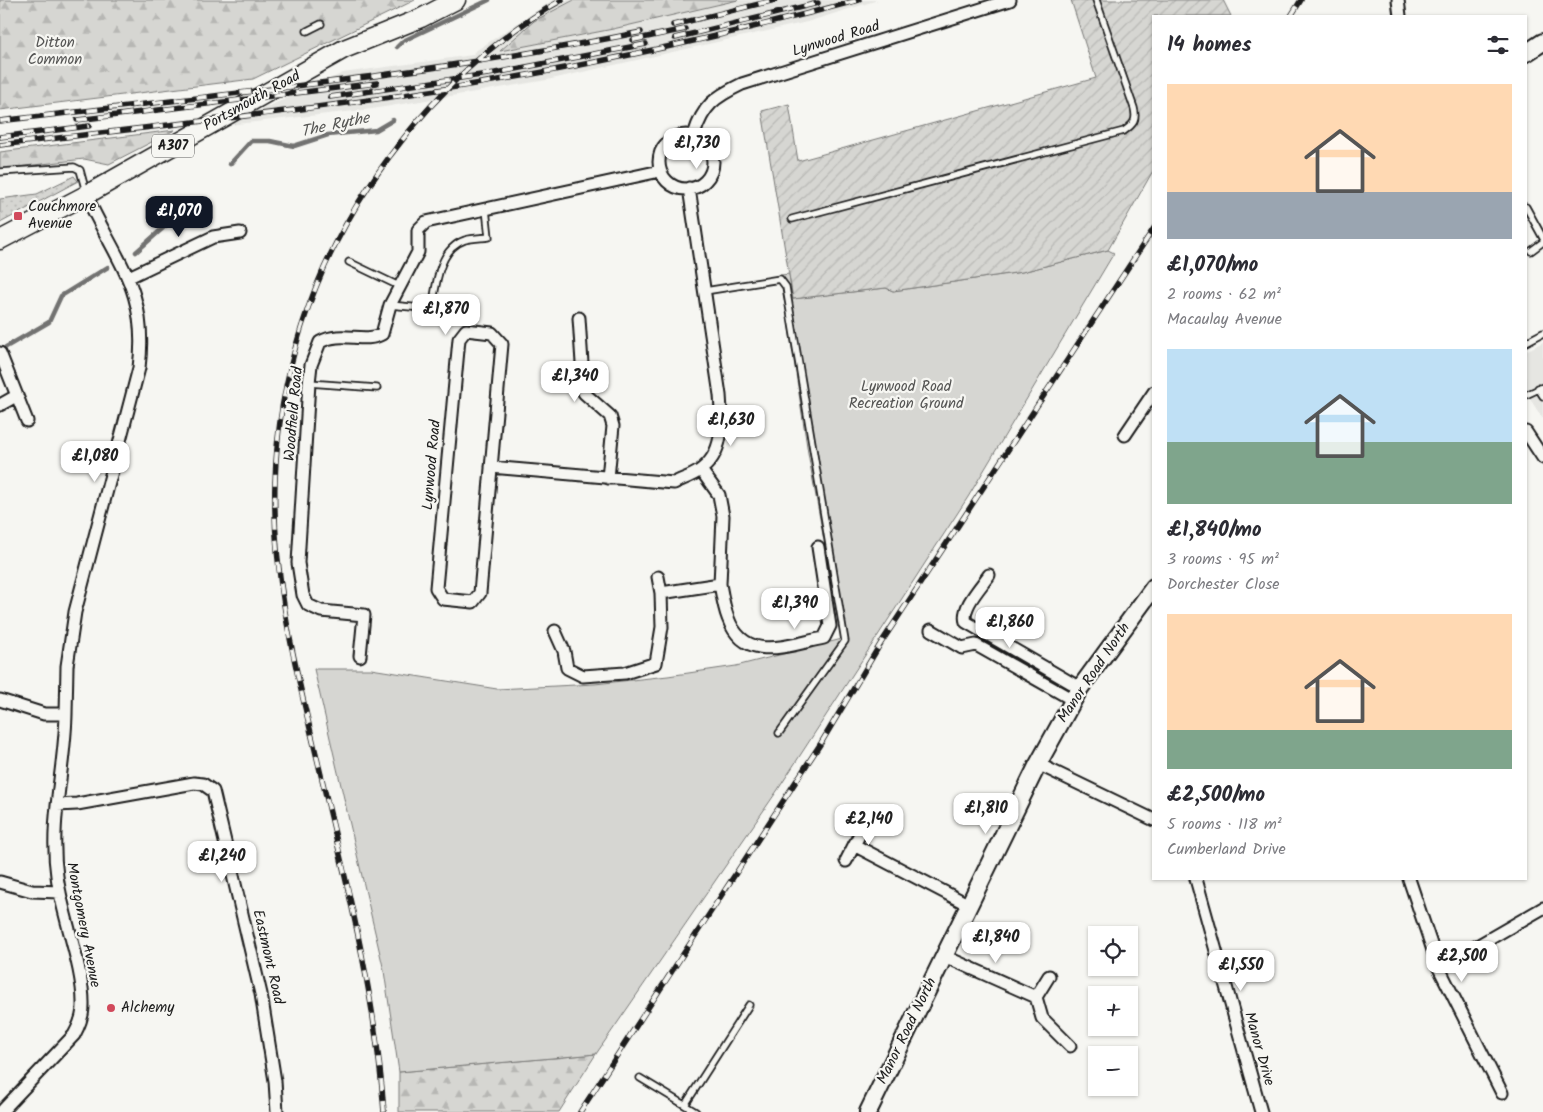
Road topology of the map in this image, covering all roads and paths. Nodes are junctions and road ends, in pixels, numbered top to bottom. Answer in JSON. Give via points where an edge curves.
{"nodes":[{"id":1,"x":456,"y":0,"type":"edge"},
{"id":2,"x":1010,"y":0,"type":"edge"},
{"id":3,"x":1096,"y":0,"type":"edge"},
{"id":4,"x":1398,"y":0,"type":"edge"},
{"id":5,"x":1400,"y":15,"type":"edge"},
{"id":6,"x":321,"y":24,"type":"dead end"},
{"id":7,"x":307,"y":31,"type":"dead end"},
{"id":8,"x":1542,"y":43,"type":"edge"},
{"id":9,"x":1527,"y":52,"type":"edge"},
{"id":10,"x":694,"y":135,"type":"junction"},
{"id":11,"x":660,"y":171,"type":"junction"},
{"id":12,"x":0,"y":172,"type":"edge"},
{"id":13,"x":689,"y":188,"type":"junction"},
{"id":14,"x":89,"y":200,"type":"junction"},
{"id":15,"x":486,"y":209,"type":"junction"},
{"id":16,"x":1527,"y":209,"type":"edge"},
{"id":17,"x":792,"y":219,"type":"dead end"},
{"id":18,"x":240,"y":232,"type":"dead end"},
{"id":19,"x":1543,"y":238,"type":"edge"},
{"id":20,"x":0,"y":240,"type":"edge"},
{"id":21,"x":1543,"y":242,"type":"edge"},
{"id":22,"x":1531,"y":251,"type":"dead end"},
{"id":23,"x":349,"y":262,"type":"dead end"},
{"id":24,"x":129,"y":277,"type":"junction"},
{"id":25,"x":400,"y":287,"type":"junction"},
{"id":26,"x":705,"y":291,"type":"junction"},
{"id":27,"x":390,"y":305,"type":"junction"},
{"id":28,"x":579,"y":318,"type":"dead end"},
{"id":29,"x":1543,"y":334,"type":"edge"},
{"id":30,"x":1527,"y":342,"type":"edge"},
{"id":31,"x":0,"y":353,"type":"edge"},
{"id":32,"x":309,"y":382,"type":"junction"},
{"id":33,"x":377,"y":388,"type":"dead end"},
{"id":34,"x":1541,"y":388,"type":"edge"},
{"id":35,"x":1152,"y":395,"type":"edge"},
{"id":36,"x":1527,"y":395,"type":"edge"},
{"id":37,"x":16,"y":396,"type":"junction"},
{"id":38,"x":1543,"y":396,"type":"edge"},
{"id":39,"x":0,"y":405,"type":"edge"},
{"id":40,"x":27,"y":421,"type":"dead end"},
{"id":41,"x":1527,"y":434,"type":"edge"},
{"id":42,"x":1125,"y":435,"type":"dead end"},
{"id":43,"x":1543,"y":458,"type":"edge"},
{"id":44,"x":491,"y":467,"type":"junction"},
{"id":45,"x":701,"y":470,"type":"junction"},
{"id":46,"x":608,"y":478,"type":"junction"},
{"id":47,"x":818,"y":547,"type":"dead end"},
{"id":48,"x":989,"y":575,"type":"dead end"},
{"id":49,"x":658,"y":577,"type":"dead end"},
{"id":50,"x":720,"y":584,"type":"junction"},
{"id":51,"x":1152,"y":590,"type":"edge"},
{"id":52,"x":661,"y":593,"type":"junction"},
{"id":53,"x":932,"y":630,"type":"dead end"},
{"id":54,"x":555,"y":631,"type":"dead end"},
{"id":55,"x":360,"y":656,"type":"dead end"},
{"id":56,"x":1077,"y":694,"type":"junction"},
{"id":57,"x":0,"y":700,"type":"edge"},
{"id":58,"x":66,"y":714,"type":"junction"},
{"id":59,"x":778,"y":733,"type":"dead end"},
{"id":60,"x":1038,"y":764,"type":"junction"},
{"id":61,"x":57,"y":805,"type":"junction"},
{"id":62,"x":868,"y":818,"type":"dead end"},
{"id":63,"x":1152,"y":819,"type":"edge"},
{"id":64,"x":854,"y":845,"type":"junction"},
{"id":65,"x":846,"y":861,"type":"dead end"},
{"id":66,"x":1196,"y":880,"type":"edge"},
{"id":67,"x":1409,"y":880,"type":"edge"},
{"id":68,"x":0,"y":882,"type":"edge"},
{"id":69,"x":60,"y":892,"type":"junction"},
{"id":70,"x":969,"y":905,"type":"junction"},
{"id":71,"x":1543,"y":908,"type":"edge"},
{"id":72,"x":944,"y":956,"type":"junction"},
{"id":73,"x":1439,"y":968,"type":"junction"},
{"id":74,"x":1049,"y":976,"type":"dead end"},
{"id":75,"x":1036,"y":997,"type":"junction"},
{"id":76,"x":749,"y":1005,"type":"dead end"},
{"id":77,"x":1070,"y":1046,"type":"dead end"},
{"id":78,"x":640,"y":1078,"type":"dead end"},
{"id":79,"x":1502,"y":1093,"type":"dead end"},
{"id":80,"x":685,"y":1105,"type":"junction"},
{"id":81,"x":1,"y":1112,"type":"edge"},
{"id":82,"x":277,"y":1112,"type":"edge"},
{"id":83,"x":696,"y":1112,"type":"edge"},
{"id":84,"x":868,"y":1112,"type":"edge"},
{"id":85,"x":1261,"y":1112,"type":"edge"}],
"edges":[{"from":1,"to":14,"type":"main road","name":"Portsmouth Road","number":"A307","via":[[344,49]]},
{"from":2,"to":10,"type":"street","name":"Lynwood Road","via":[[742,84],[711,102],[699,119]]},
{"from":3,"to":17,"type":"lane","via":[[1134,108],[1134,125],[1124,131]]},
{"from":4,"to":5,"type":"street"},
{"from":6,"to":7,"type":"lane"},
{"from":8,"to":9,"type":"street"},
{"from":10,"to":11,"type":"street","via":[[681,135],[666,145],[660,155]]},
{"from":10,"to":13,"type":"street","via":[[709,147],[713,163],[708,178]]},
{"from":11,"to":13,"type":"street","via":[[671,184]]},
{"from":11,"to":15,"type":"street","name":"Woodfield Road"},
{"from":12,"to":14,"type":"lane","via":[[74,168],[80,170]]},
{"from":13,"to":26,"type":"street"},
{"from":14,"to":20,"type":"main road","name":"Portsmouth Road","number":"A307"},
{"from":14,"to":24,"type":"street"},
{"from":15,"to":25,"type":"street","name":"Woodfield Road","via":[[426,222],[418,230],[418,252]]},
{"from":15,"to":27,"type":"lane","via":[[489,237],[464,241],[451,251],[437,278],[432,309]]},
{"from":16,"to":19,"type":"lane"},
{"from":18,"to":24,"type":"street","via":[[213,237]]},
{"from":21,"to":22,"type":"lane"},
{"from":23,"to":25,"type":"lane"},
{"from":24,"to":58,"type":"street","via":[[142,328],[139,368],[75,612],[67,666]]},
{"from":25,"to":27,"type":"street","name":"Woodfield Road"},
{"from":26,"to":45,"type":"street","via":[[723,427],[716,450]]},
{"from":26,"to":59,"type":"lane","via":[[780,279],[786,287],[845,641]]},
{"from":27,"to":32,"type":"street","name":"Woodfield Road","via":[[382,334],[375,338],[331,336],[320,342]]},
{"from":28,"to":46,"type":"street","via":[[584,394],[610,416],[613,426]]},
{"from":29,"to":30,"type":"lane"},
{"from":31,"to":37,"type":"street"},
{"from":32,"to":33,"type":"lane"},
{"from":32,"to":55,"type":"street","name":"Woodfield Road","via":[[298,563],[303,595],[308,605],[321,611],[364,615]]},
{"from":34,"to":36,"type":"lane"},
{"from":34,"to":38,"type":"lane"},
{"from":35,"to":42,"type":"street"},
{"from":37,"to":39,"type":"street"},
{"from":37,"to":40,"type":"street"},
{"from":41,"to":43,"type":"street"},
{"from":44,"to":44,"type":"street","name":"Lynwood Road","via":[[502,344],[492,333],[466,330],[459,339],[436,588],[443,599],[473,602],[480,593]]},
{"from":44,"to":46,"type":"street"},
{"from":45,"to":46,"type":"street","via":[[674,483]]},
{"from":45,"to":50,"type":"street","via":[[719,495],[723,516]]},
{"from":47,"to":50,"type":"street","via":[[830,626],[824,638],[761,649],[742,642],[728,619]]},
{"from":48,"to":56,"type":"street","via":[[968,607],[966,622]]},
{"from":49,"to":52,"type":"street"},
{"from":50,"to":52,"type":"street"},
{"from":51,"to":56,"type":"street","name":"Manor Road North"},
{"from":52,"to":54,"type":"street","via":[[662,627],[656,663],[625,673],[582,676],[567,668]]},
{"from":53,"to":56,"type":"street","via":[[962,648],[976,645]]},
{"from":56,"to":60,"type":"street","name":"Manor Road North"},
{"from":57,"to":58,"type":"street","via":[[44,714]]},
{"from":58,"to":61,"type":"street","name":"Montgomery Avenue"},
{"from":60,"to":63,"type":"street"},
{"from":60,"to":70,"type":"street","name":"Manor Road North"},
{"from":61,"to":69,"type":"street","name":"Montgomery Avenue","via":[[55,859]]},
{"from":61,"to":82,"type":"street","name":"Eastmont Road","via":[[194,783],[214,791],[261,994]]},
{"from":62,"to":64,"type":"street"},
{"from":64,"to":65,"type":"street"},
{"from":64,"to":70,"type":"street"},
{"from":66,"to":85,"type":"street","name":"Manor Drive"},
{"from":67,"to":73,"type":"street"},
{"from":68,"to":69,"type":"street","via":[[32,891]]},
{"from":69,"to":81,"type":"street","name":"Montgomery Avenue","via":[[82,990],[80,1024],[74,1035]]},
{"from":70,"to":72,"type":"street","name":"Manor Road North"},
{"from":71,"to":73,"type":"street"},
{"from":72,"to":75,"type":"street"},
{"from":72,"to":84,"type":"street","name":"Manor Road North"},
{"from":73,"to":79,"type":"street"},
{"from":74,"to":75,"type":"street"},
{"from":75,"to":77,"type":"street","via":[[1042,1018]]},
{"from":76,"to":80,"type":"lane"},
{"from":78,"to":80,"type":"lane"},
{"from":80,"to":83,"type":"lane"}]}
